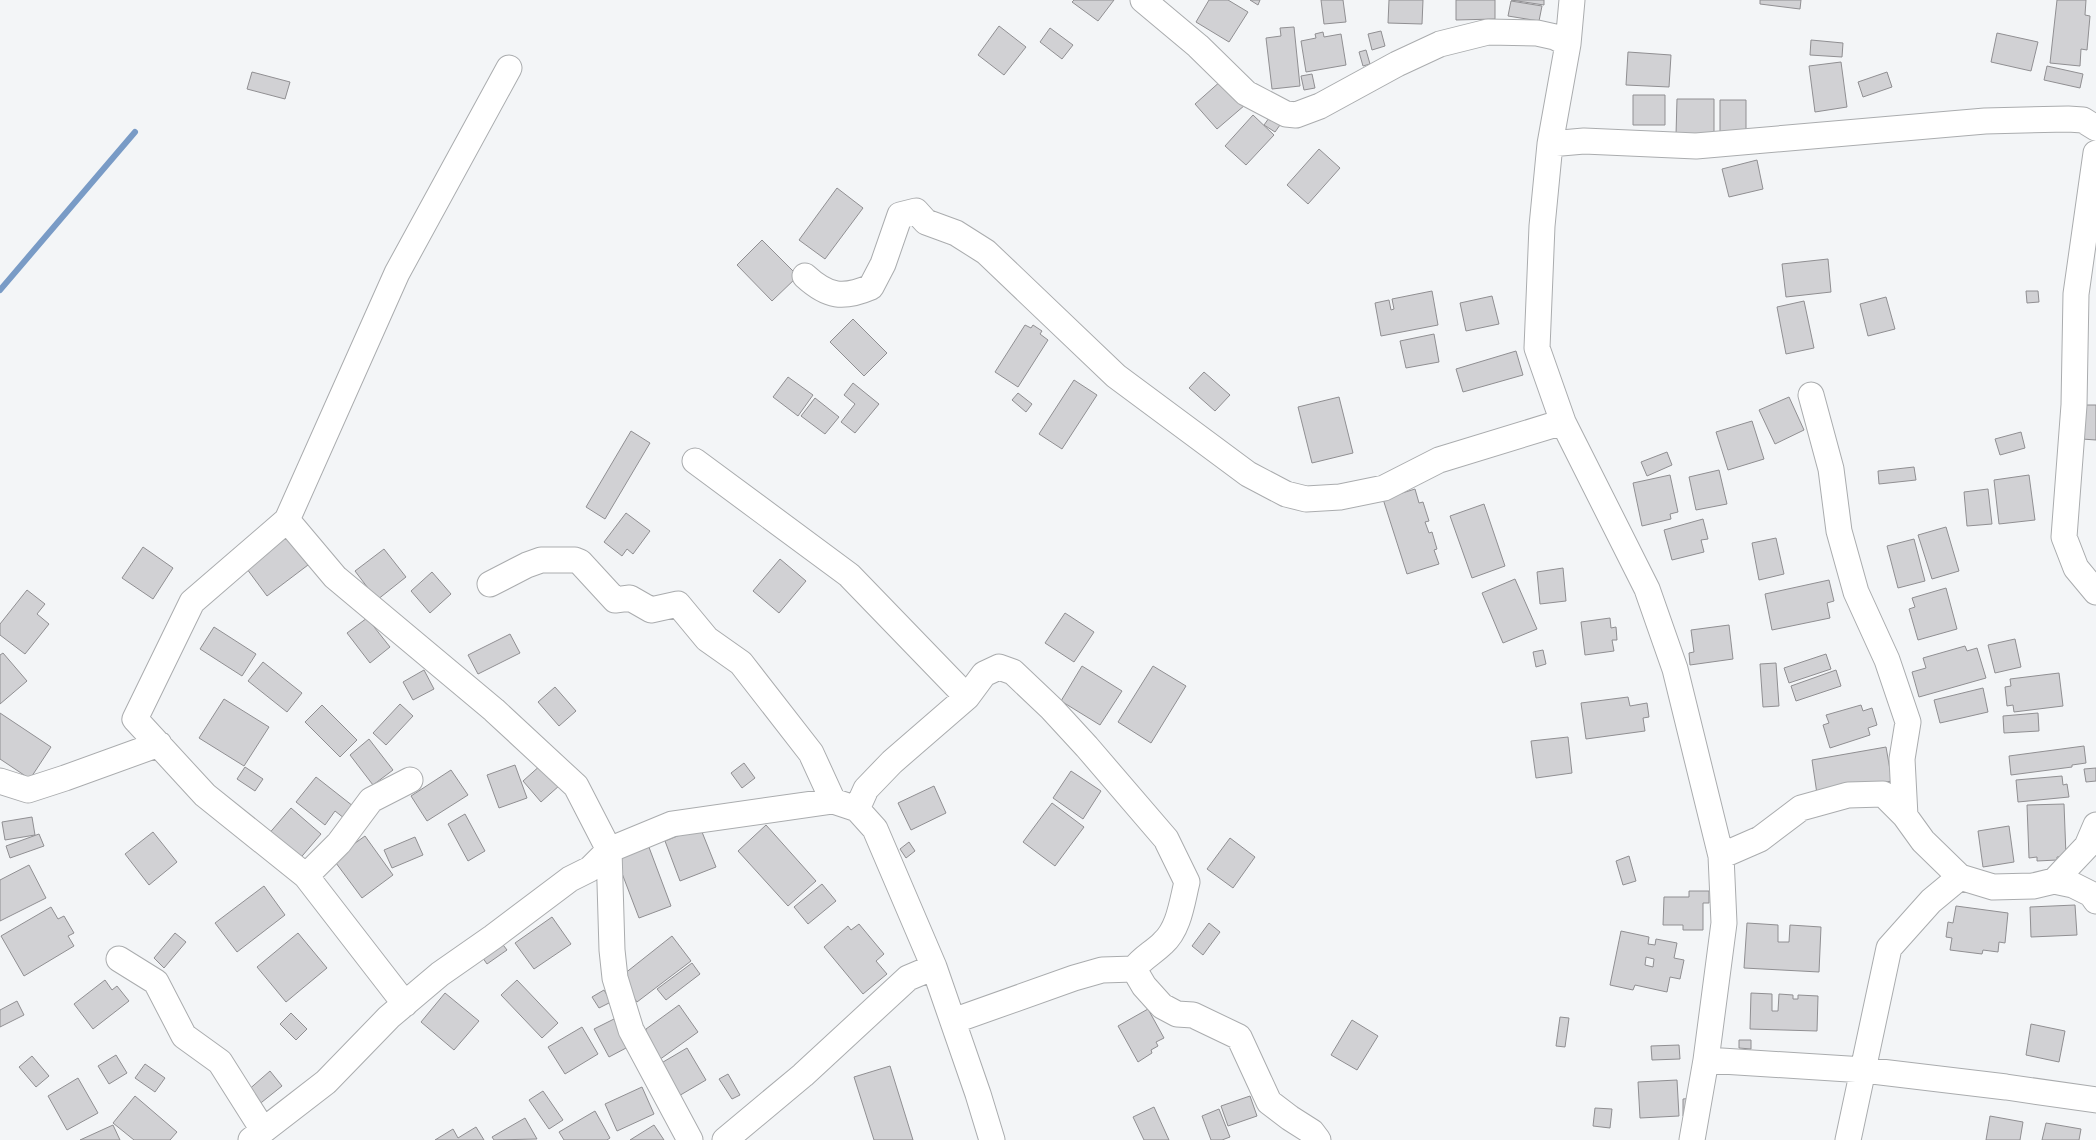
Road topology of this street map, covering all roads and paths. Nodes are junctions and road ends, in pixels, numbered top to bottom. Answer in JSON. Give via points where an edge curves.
{"nodes":[{"id":1,"x":1572,"y":0,"type":"edge"},
{"id":2,"x":1153,"y":3,"type":"edge"},
{"id":3,"x":1568,"y":44,"type":"junction"},
{"id":4,"x":509,"y":68,"type":"dead end"},
{"id":5,"x":2096,"y":128,"type":"edge"},
{"id":6,"x":1550,"y":144,"type":"junction"},
{"id":7,"x":2096,"y":153,"type":"edge"},
{"id":8,"x":805,"y":276,"type":"dead end"},
{"id":9,"x":1811,"y":395,"type":"dead end"},
{"id":10,"x":1563,"y":422,"type":"junction"},
{"id":11,"x":695,"y":461,"type":"dead end"},
{"id":12,"x":286,"y":520,"type":"junction"},
{"id":13,"x":490,"y":584,"type":"dead end"},
{"id":14,"x":2096,"y":592,"type":"edge"},
{"id":15,"x":967,"y":697,"type":"junction"},
{"id":16,"x":159,"y":744,"type":"junction"},
{"id":17,"x":410,"y":780,"type":"dead end"},
{"id":18,"x":0,"y":781,"type":"edge"},
{"id":19,"x":833,"y":801,"type":"junction"},
{"id":20,"x":857,"y":809,"type":"junction"},
{"id":21,"x":1905,"y":816,"type":"junction"},
{"id":22,"x":2091,"y":836,"type":"edge"},
{"id":23,"x":609,"y":850,"type":"junction"},
{"id":24,"x":1721,"y":856,"type":"junction"},
{"id":25,"x":306,"y":876,"type":"junction"},
{"id":26,"x":1960,"y":877,"type":"junction"},
{"id":27,"x":2054,"y":881,"type":"junction"},
{"id":28,"x":2093,"y":897,"type":"edge"},
{"id":29,"x":119,"y":959,"type":"dead end"},
{"id":30,"x":934,"y":967,"type":"junction"},
{"id":31,"x":1134,"y":969,"type":"junction"},
{"id":32,"x":405,"y":1004,"type":"junction"},
{"id":33,"x":953,"y":1021,"type":"junction"},
{"id":34,"x":1706,"y":1060,"type":"junction"},
{"id":35,"x":1864,"y":1070,"type":"junction"},
{"id":36,"x":2096,"y":1100,"type":"edge"},
{"id":37,"x":257,"y":1135,"type":"edge"},
{"id":38,"x":690,"y":1140,"type":"edge"},
{"id":39,"x":725,"y":1140,"type":"edge"},
{"id":40,"x":992,"y":1140,"type":"edge"},
{"id":41,"x":1318,"y":1140,"type":"edge"},
{"id":42,"x":1692,"y":1140,"type":"edge"},
{"id":43,"x":1848,"y":1140,"type":"edge"}],
"edges":[{"from":1,"to":3,"type":"street"},
{"from":2,"to":3,"type":"street","via":[[1246,93],[1296,116],[1440,44],[1488,32],[1537,33]]},
{"from":3,"to":6,"type":"street"},
{"from":4,"to":12,"type":"street","via":[[397,273]]},
{"from":5,"to":6,"type":"street","via":[[2083,120],[2068,119],[1985,121],[1696,146],[1584,141]]},
{"from":6,"to":10,"type":"street","via":[[1542,226],[1537,348]]},
{"from":7,"to":14,"type":"street","via":[[2076,294],[2074,405],[2064,537],[2076,568]]},
{"from":8,"to":10,"type":"street","via":[[817,286],[838,295],[853,295],[871,288],[900,215],[916,212],[926,222],[956,233],[986,252],[1116,376],[1178,424],[1248,474],[1286,494],[1306,499],[1340,497],[1384,488],[1439,460]]},
{"from":9,"to":21,"type":"street","via":[[1831,469],[1839,531],[1856,592],[1887,660],[1908,722],[1902,759]]},
{"from":10,"to":24,"type":"street","via":[[1647,589],[1675,669]]},
{"from":11,"to":15,"type":"street","via":[[849,575]]},
{"from":12,"to":16,"type":"street","via":[[192,602],[135,719]]},
{"from":12,"to":23,"type":"street","via":[[335,577],[494,710],[576,786]]},
{"from":13,"to":19,"type":"street","via":[[542,560],[575,560],[615,600],[630,598],[651,610],[678,604],[707,638],[741,663],[811,753]]},
{"from":15,"to":20,"type":"street","via":[[892,762],[866,789]]},
{"from":15,"to":31,"type":"street","via":[[984,674],[1000,667],[1013,672],[1052,709],[1166,838],[1187,882],[1177,921],[1165,942],[1140,960]]},
{"from":16,"to":18,"type":"street","via":[[28,790]]},
{"from":16,"to":25,"type":"street","via":[[205,795]]},
{"from":17,"to":25,"type":"street","via":[[371,800],[339,843]]},
{"from":19,"to":20,"type":"street"},
{"from":19,"to":23,"type":"street","via":[[672,824]]},
{"from":20,"to":30,"type":"street","via":[[874,829]]},
{"from":21,"to":24,"type":"street","via":[[1883,794],[1848,795],[1802,808],[1760,839]]},
{"from":21,"to":26,"type":"street","via":[[1923,841]]},
{"from":22,"to":27,"type":"street"},
{"from":22,"to":28,"type":"street"},
{"from":23,"to":32,"type":"street","via":[[590,869],[570,879],[440,974]]},
{"from":23,"to":38,"type":"street","via":[[615,978],[631,1030]]},
{"from":24,"to":34,"type":"street","via":[[1724,923]]},
{"from":25,"to":32,"type":"street"},
{"from":26,"to":27,"type":"street","via":[[1993,887],[2033,886]]},
{"from":26,"to":35,"type":"street","via":[[1931,901],[1889,948]]},
{"from":27,"to":28,"type":"street","via":[[2073,885]]},
{"from":29,"to":37,"type":"street","via":[[156,982],[184,1036],[220,1062]]},
{"from":30,"to":33,"type":"street"},
{"from":30,"to":39,"type":"street","via":[[908,978],[803,1075]]},
{"from":31,"to":33,"type":"street","via":[[1102,970],[1083,975]]},
{"from":31,"to":41,"type":"street","via":[[1162,1006],[1177,1014],[1193,1015],[1239,1037],[1269,1102],[1312,1132]]},
{"from":32,"to":37,"type":"street","via":[[326,1082]]},
{"from":33,"to":40,"type":"street"},
{"from":34,"to":35,"type":"street"},
{"from":34,"to":42,"type":"street"},
{"from":35,"to":36,"type":"street"},
{"from":35,"to":43,"type":"street"}]}
